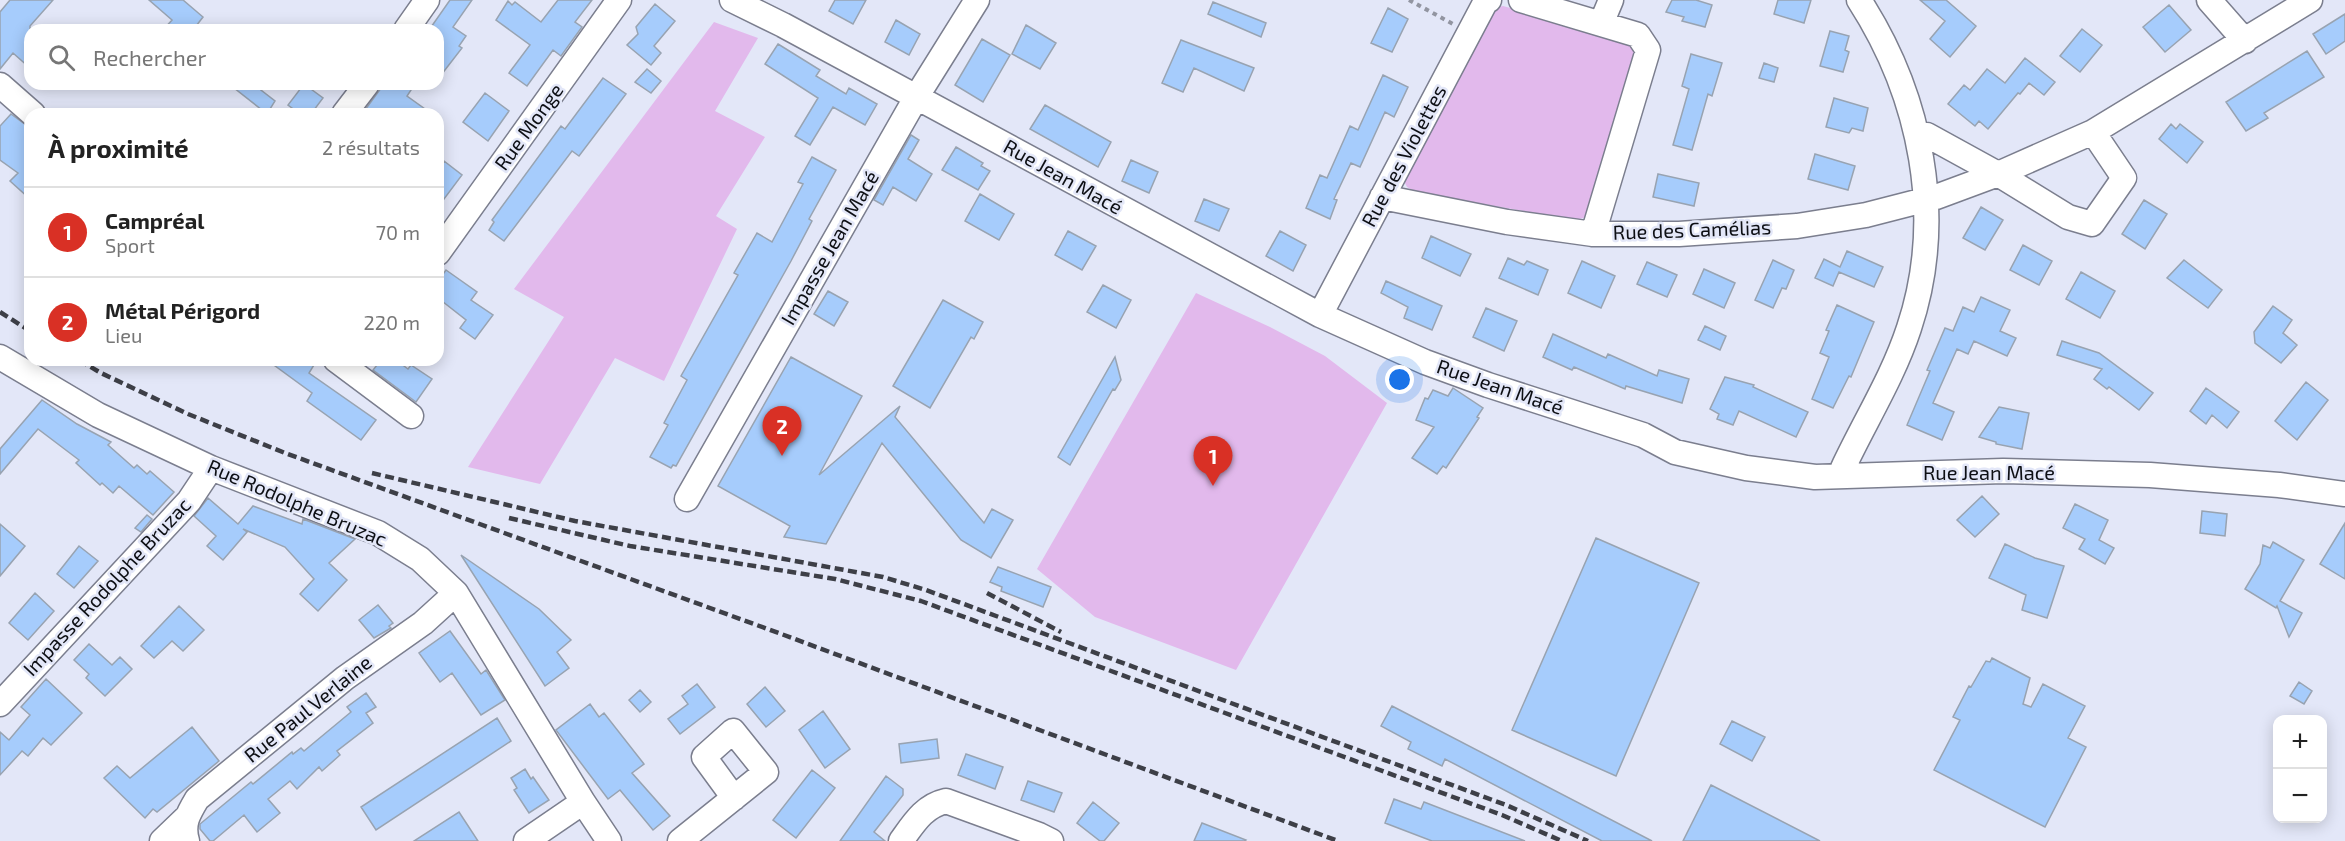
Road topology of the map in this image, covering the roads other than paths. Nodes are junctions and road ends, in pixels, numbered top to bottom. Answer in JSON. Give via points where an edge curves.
{"nodes":[{"id":1,"x":427,"y":0,"type":"edge"},
{"id":2,"x":620,"y":0,"type":"edge"},
{"id":3,"x":732,"y":0,"type":"edge"},
{"id":4,"x":977,"y":0,"type":"edge"},
{"id":5,"x":1489,"y":0,"type":"edge"},
{"id":6,"x":1521,"y":0,"type":"edge"},
{"id":7,"x":1611,"y":0,"type":"edge"},
{"id":8,"x":1859,"y":0,"type":"edge"},
{"id":9,"x":2209,"y":0,"type":"edge"},
{"id":10,"x":2310,"y":0,"type":"edge"},
{"id":11,"x":410,"y":24,"type":"edge"},
{"id":12,"x":1601,"y":24,"type":"junction"},
{"id":13,"x":2245,"y":41,"type":"junction"},
{"id":14,"x":0,"y":85,"type":"edge"},
{"id":15,"x":362,"y":90,"type":"edge"},
{"id":16,"x":917,"y":96,"type":"junction"},
{"id":17,"x":26,"y":108,"type":"edge"},
{"id":18,"x":349,"y":108,"type":"edge"},
{"id":19,"x":2093,"y":132,"type":"junction"},
{"id":20,"x":1917,"y":135,"type":"junction"},
{"id":21,"x":1998,"y":174,"type":"junction"},
{"id":22,"x":1382,"y":197,"type":"junction"},
{"id":23,"x":1927,"y":198,"type":"junction"},
{"id":24,"x":1593,"y":234,"type":"junction"},
{"id":25,"x":444,"y":245,"type":"edge"},
{"id":26,"x":1320,"y":315,"type":"junction"},
{"id":27,"x":0,"y":357,"type":"edge"},
{"id":28,"x":352,"y":366,"type":"edge"},
{"id":29,"x":411,"y":416,"type":"dead end"},
{"id":30,"x":211,"y":468,"type":"junction"},
{"id":31,"x":1842,"y":476,"type":"junction"},
{"id":32,"x":2345,"y":494,"type":"edge"},
{"id":33,"x":687,"y":499,"type":"dead end"},
{"id":34,"x":456,"y":593,"type":"junction"},
{"id":35,"x":0,"y":704,"type":"edge"},
{"id":36,"x":734,"y":798,"type":"dead end"},
{"id":37,"x":583,"y":802,"type":"junction"},
{"id":38,"x":187,"y":817,"type":"junction"},
{"id":39,"x":162,"y":841,"type":"edge"},
{"id":40,"x":187,"y":841,"type":"edge"},
{"id":41,"x":526,"y":841,"type":"edge"},
{"id":42,"x":609,"y":841,"type":"edge"},
{"id":43,"x":680,"y":841,"type":"edge"},
{"id":44,"x":901,"y":841,"type":"edge"},
{"id":45,"x":1051,"y":841,"type":"edge"}],
"edges":[{"from":1,"to":11,"type":"street"},
{"from":2,"to":25,"type":"street","name":"Rue Monge"},
{"from":3,"to":16,"type":"street","name":"Rue Jean Macé"},
{"from":4,"to":16,"type":"street","name":"Impasse Jean Macé"},
{"from":5,"to":22,"type":"street","name":"Rue des Violettes"},
{"from":6,"to":12,"type":"street"},
{"from":7,"to":12,"type":"street"},
{"from":8,"to":20,"type":"street","via":[[1878,29],[1900,77]]},
{"from":9,"to":13,"type":"street"},
{"from":10,"to":13,"type":"street","name":"Rue des Camélias"},
{"from":12,"to":24,"type":"street","via":[[1638,35],[1648,50]]},
{"from":13,"to":19,"type":"street","name":"Rue des Camélias"},
{"from":14,"to":17,"type":"street"},
{"from":15,"to":18,"type":"street"},
{"from":16,"to":26,"type":"street","name":"Rue Jean Macé"},
{"from":16,"to":33,"type":"street","name":"Impasse Jean Macé"},
{"from":19,"to":21,"type":"street","name":"Rue des Camélias"},
{"from":19,"to":21,"type":"street","via":[[2124,178],[2092,224],[2068,217]]},
{"from":20,"to":21,"type":"street","via":[[1927,135]]},
{"from":20,"to":23,"type":"street"},
{"from":21,"to":23,"type":"street","name":"Rue des Camélias"},
{"from":22,"to":24,"type":"street","name":"Rue des Camélias","via":[[1507,222]]},
{"from":22,"to":26,"type":"street","name":"Rue des Violettes"},
{"from":23,"to":24,"type":"street","name":"Rue des Camélias","via":[[1866,215],[1797,226],[1679,234]]},
{"from":23,"to":31,"type":"street","via":[[1917,300],[1909,327],[1892,373],[1863,425]]},
{"from":26,"to":31,"type":"street","name":"Rue Jean Macé","via":[[1425,362],[1643,435],[1676,452],[1746,468],[1815,477]]},
{"from":27,"to":30,"type":"street","name":"Rue Rodolphe Bruzac","via":[[98,415]]},
{"from":28,"to":29,"type":"street"},
{"from":30,"to":34,"type":"street","name":"Rue Rodolphe Bruzac","via":[[378,533],[420,559]]},
{"from":30,"to":35,"type":"street","name":"Impasse Rodolphe Bruzac","via":[[189,501]]},
{"from":31,"to":32,"type":"street","name":"Rue Jean Macé","via":[[2003,471],[2150,475]]},
{"from":34,"to":37,"type":"street","name":"Rue Rodolphe Bruzac"},
{"from":34,"to":38,"type":"street","name":"Rue Paul Verlaine","via":[[423,623],[345,678],[245,759],[197,799]]},
{"from":36,"to":43,"type":"street"},
{"from":37,"to":41,"type":"street"},
{"from":37,"to":42,"type":"street","name":"Rue Rodolphe Bruzac"},
{"from":38,"to":39,"type":"street","name":"Rue Paul Verlaine"},
{"from":38,"to":40,"type":"street"},
{"from":44,"to":45,"type":"street","via":[[923,811],[946,801]]}]}
